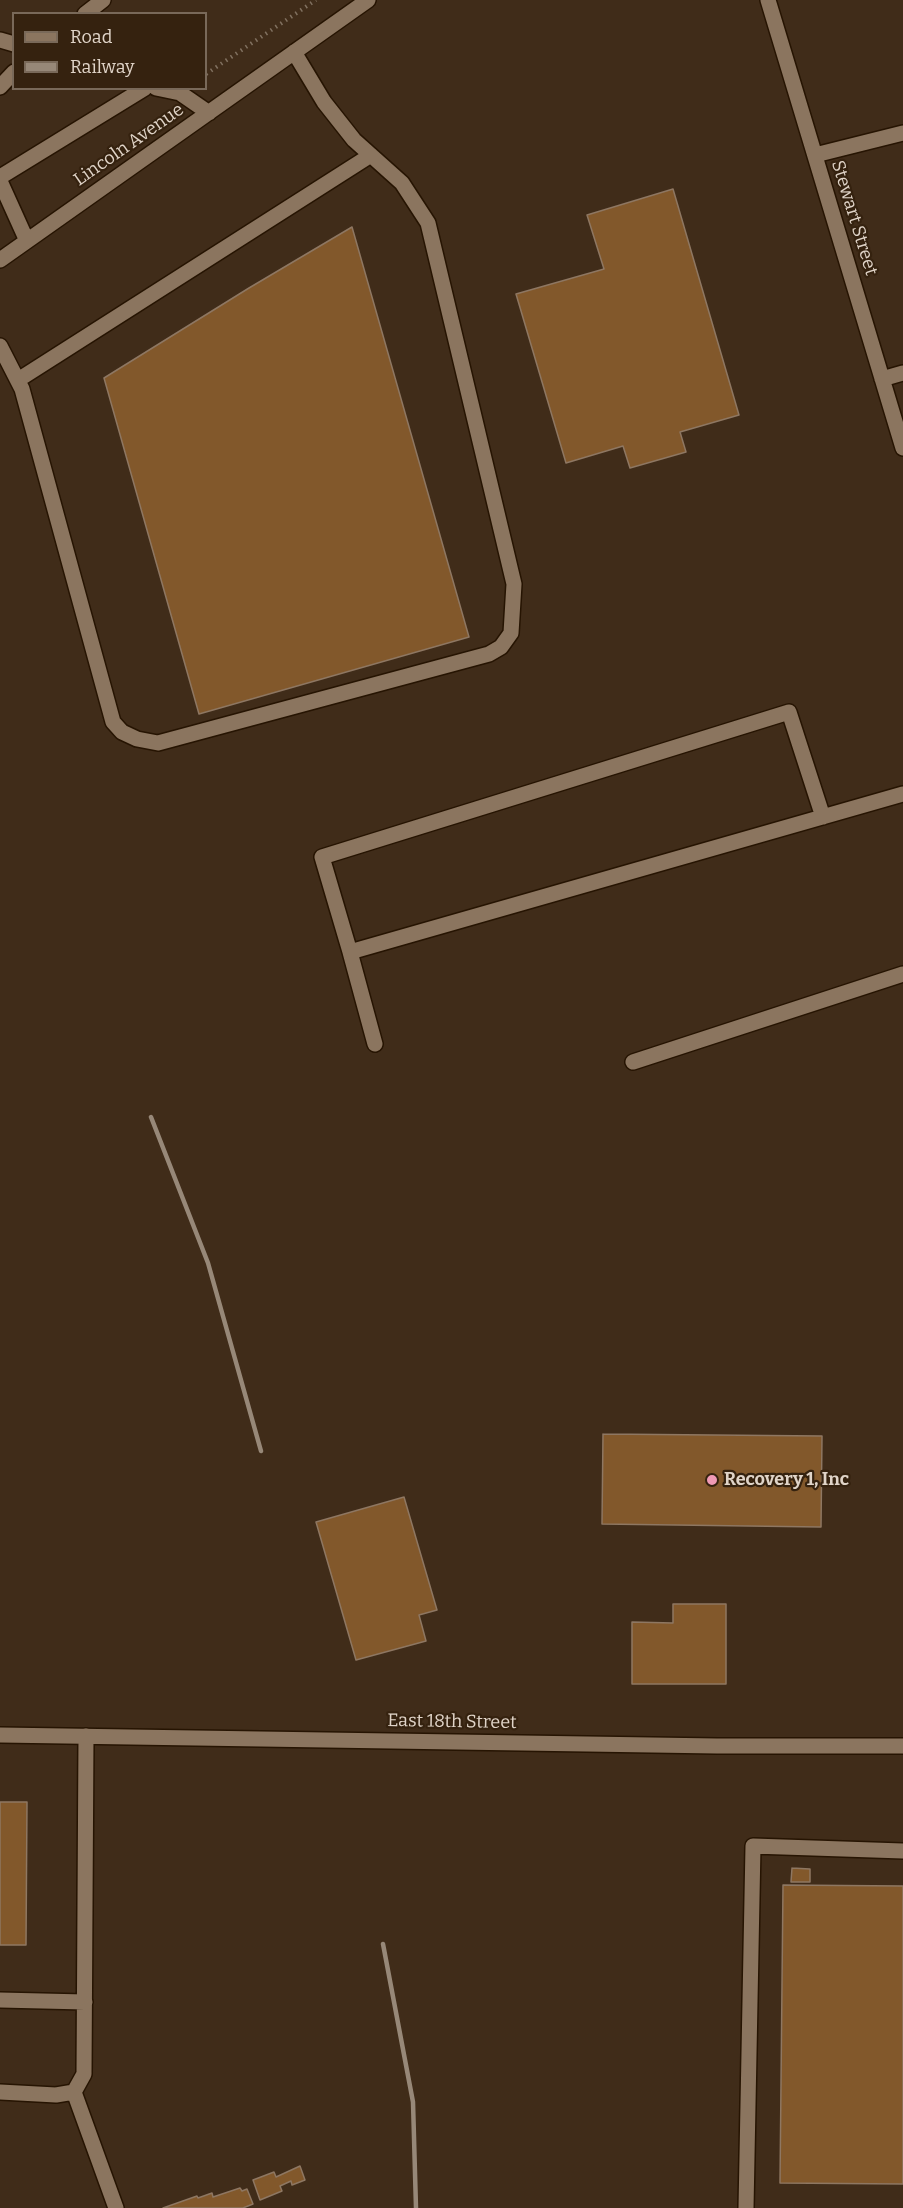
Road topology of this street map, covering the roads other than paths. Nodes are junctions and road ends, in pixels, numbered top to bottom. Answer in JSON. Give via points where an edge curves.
{"nodes":[{"id":1,"x":103,"y":0,"type":"edge"},
{"id":2,"x":368,"y":0,"type":"edge"},
{"id":3,"x":768,"y":0,"type":"edge"},
{"id":4,"x":88,"y":12,"type":"edge"},
{"id":5,"x":294,"y":52,"type":"junction"},
{"id":6,"x":12,"y":74,"type":"edge"},
{"id":7,"x":0,"y":87,"type":"edge"},
{"id":8,"x":142,"y":90,"type":"edge"},
{"id":9,"x":166,"y":90,"type":"edge"},
{"id":10,"x":209,"y":113,"type":"junction"},
{"id":11,"x":903,"y":132,"type":"edge"},
{"id":12,"x":371,"y":155,"type":"junction"},
{"id":13,"x":815,"y":155,"type":"junction"},
{"id":14,"x":0,"y":179,"type":"edge"},
{"id":15,"x":27,"y":241,"type":"junction"},
{"id":16,"x":0,"y":260,"type":"edge"},
{"id":17,"x":0,"y":346,"type":"edge"},
{"id":18,"x":903,"y":373,"type":"edge"},
{"id":19,"x":882,"y":379,"type":"junction"},
{"id":20,"x":18,"y":380,"type":"junction"},
{"id":21,"x":903,"y":448,"type":"edge"},
{"id":22,"x":903,"y":794,"type":"edge"},
{"id":23,"x":823,"y":817,"type":"junction"},
{"id":24,"x":350,"y":952,"type":"junction"},
{"id":25,"x":903,"y":974,"type":"edge"},
{"id":26,"x":375,"y":1044,"type":"dead end"},
{"id":27,"x":633,"y":1062,"type":"dead end"},
{"id":28,"x":0,"y":1736,"type":"edge"},
{"id":29,"x":86,"y":1737,"type":"junction"},
{"id":30,"x":903,"y":1746,"type":"edge"},
{"id":31,"x":903,"y":1851,"type":"edge"},
{"id":32,"x":0,"y":2000,"type":"edge"},
{"id":33,"x":85,"y":2002,"type":"junction"},
{"id":34,"x":0,"y":2092,"type":"edge"},
{"id":35,"x":74,"y":2092,"type":"junction"},
{"id":36,"x":116,"y":2208,"type":"edge"},
{"id":37,"x":746,"y":2208,"type":"edge"}],
"edges":[{"from":1,"to":4,"type":"street"},
{"from":2,"to":5,"type":"street","name":"Lincoln Avenue"},
{"from":3,"to":13,"type":"street","name":"Stewart Street"},
{"from":5,"to":10,"type":"street","name":"Lincoln Avenue"},
{"from":5,"to":12,"type":"street","via":[[324,102]]},
{"from":6,"to":7,"type":"street"},
{"from":8,"to":14,"type":"street"},
{"from":9,"to":10,"type":"street","via":[[180,93]]},
{"from":10,"to":15,"type":"street","name":"Lincoln Avenue"},
{"from":11,"to":13,"type":"street"},
{"from":12,"to":20,"type":"street"},
{"from":12,"to":20,"type":"street","via":[[402,183],[428,223],[514,584],[511,633],[501,647],[489,654],[158,743],[122,732],[113,722]]},
{"from":13,"to":19,"type":"street","name":"Stewart Street"},
{"from":14,"to":15,"type":"street"},
{"from":15,"to":16,"type":"street","name":"Lincoln Avenue"},
{"from":17,"to":20,"type":"street"},
{"from":18,"to":19,"type":"street"},
{"from":19,"to":21,"type":"street","name":"Stewart Street"},
{"from":22,"to":23,"type":"street"},
{"from":23,"to":24,"type":"street"},
{"from":23,"to":24,"type":"street","via":[[789,712],[322,857]]},
{"from":24,"to":26,"type":"street"},
{"from":25,"to":27,"type":"street"},
{"from":28,"to":29,"type":"street","name":"East 18th Street"},
{"from":29,"to":30,"type":"street","name":"East 18th Street"},
{"from":29,"to":33,"type":"street"},
{"from":31,"to":37,"type":"street","via":[[753,1846]]},
{"from":32,"to":33,"type":"street"},
{"from":33,"to":35,"type":"street","via":[[84,2074]]},
{"from":34,"to":35,"type":"street"},
{"from":35,"to":36,"type":"street"}]}
